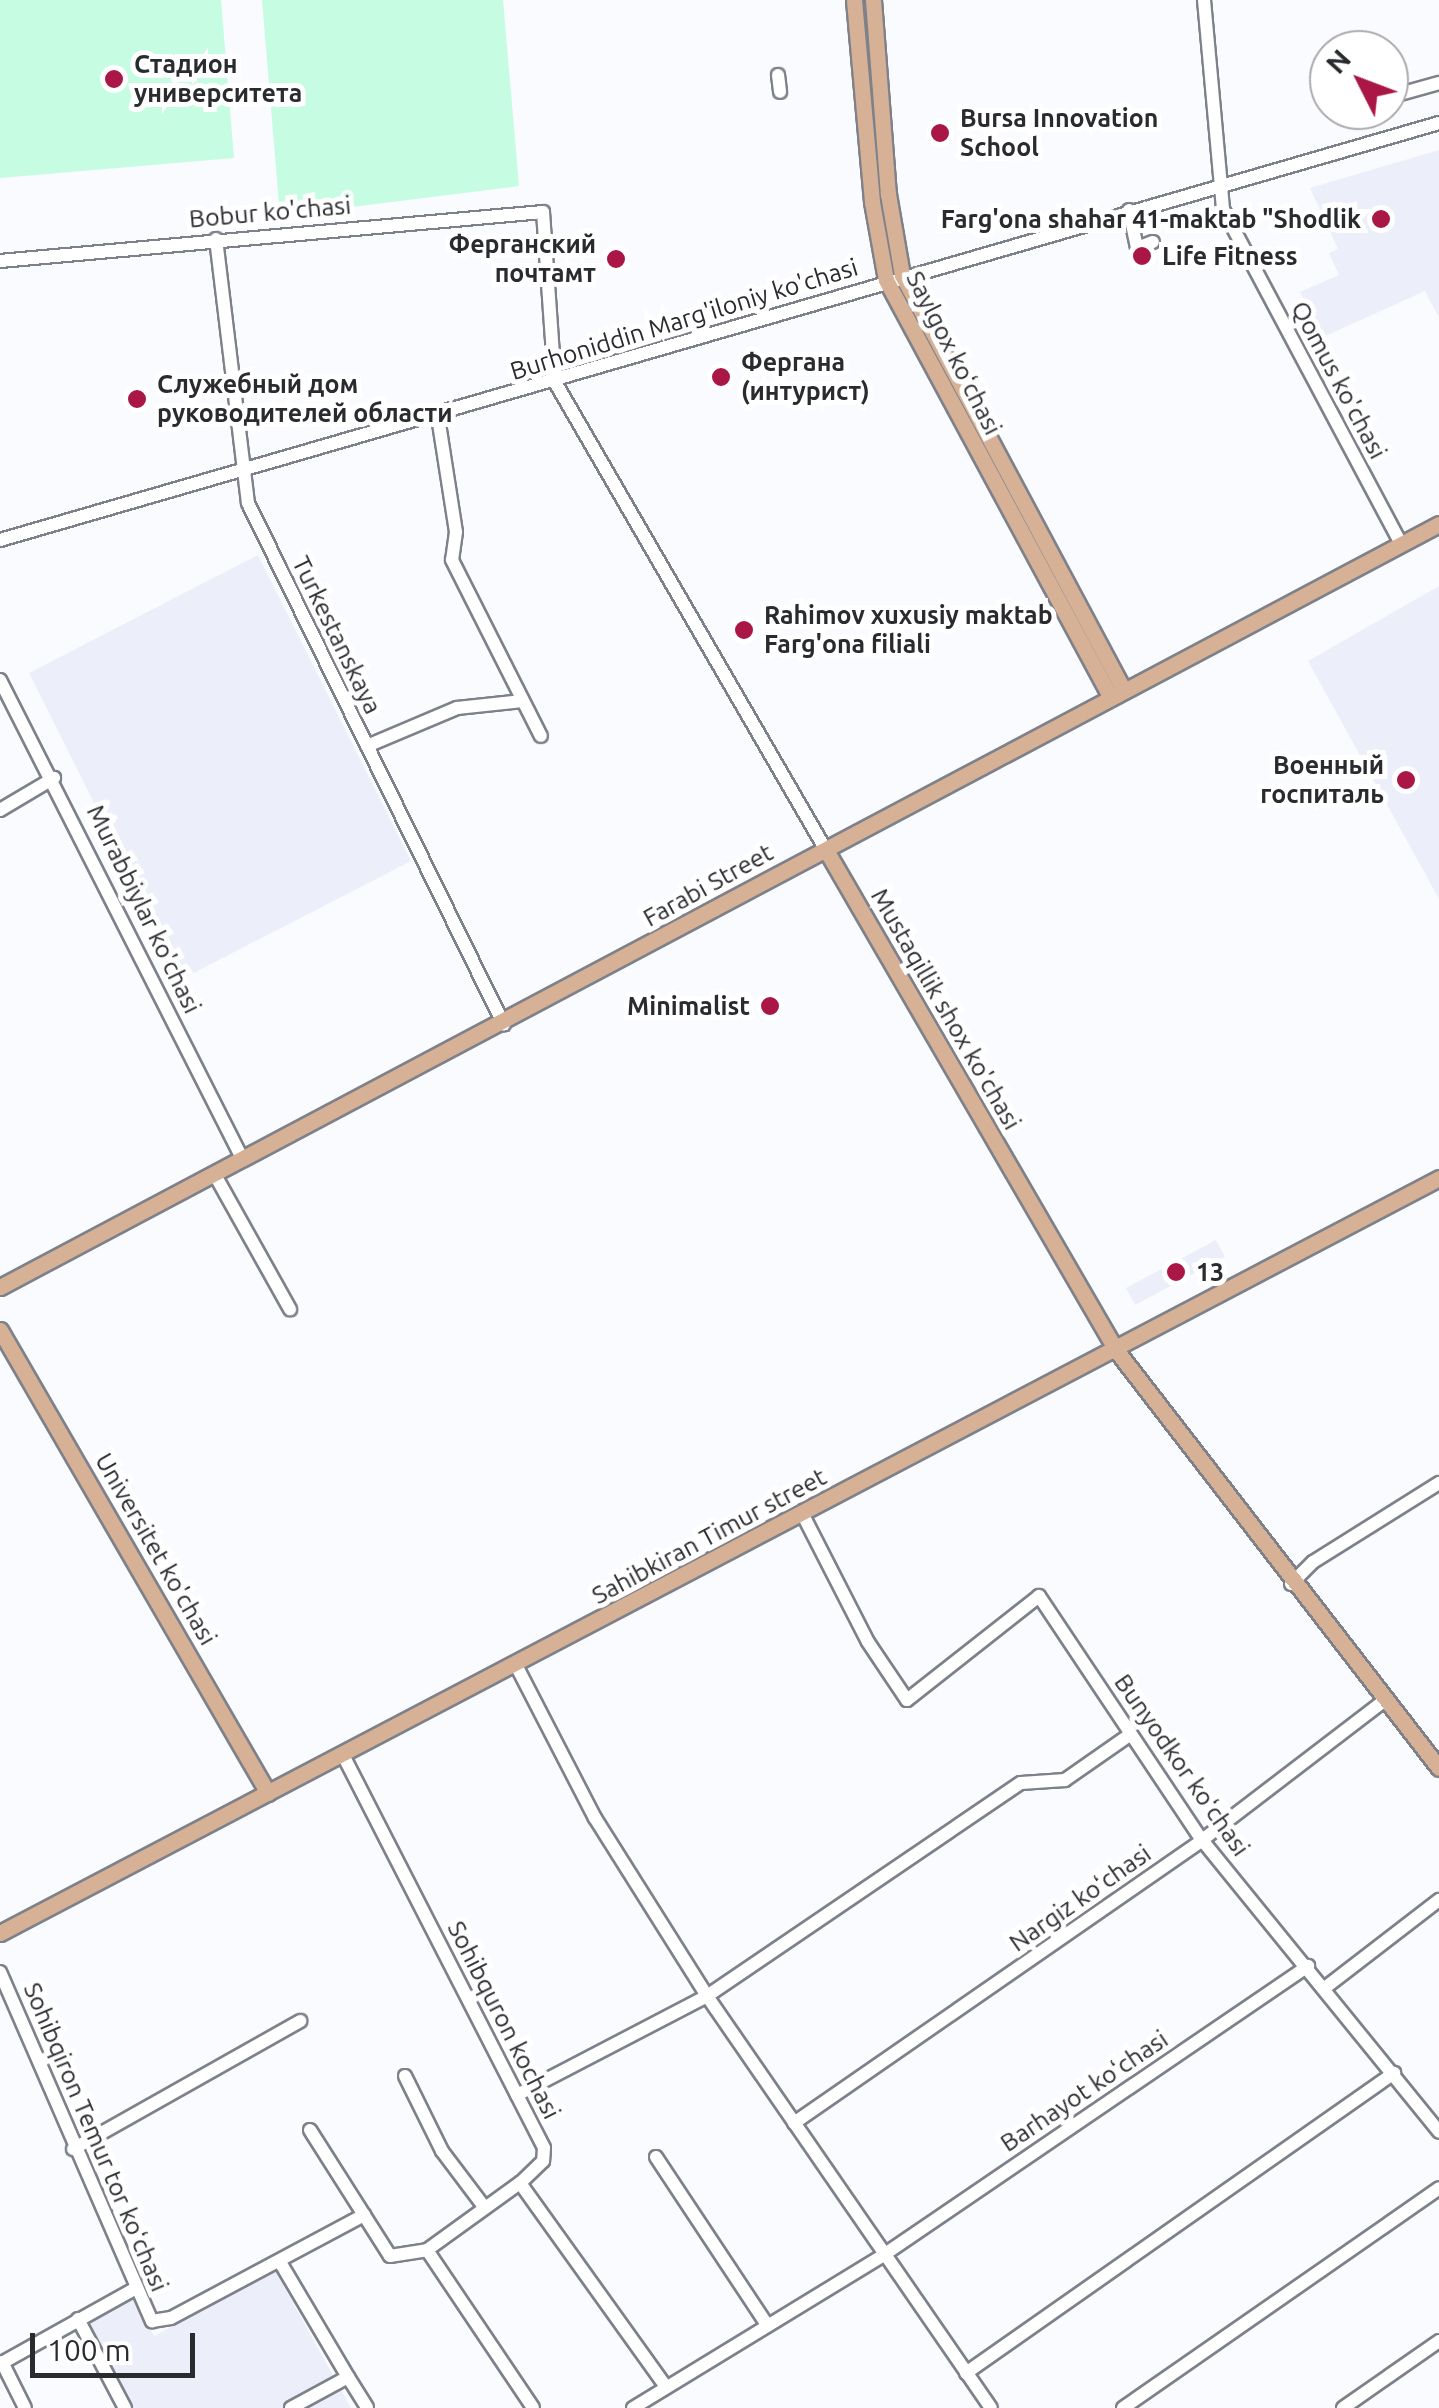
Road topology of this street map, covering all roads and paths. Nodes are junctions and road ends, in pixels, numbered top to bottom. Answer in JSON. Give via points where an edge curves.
{"nodes":[{"id":1,"x":854,"y":0,"type":"edge"},
{"id":2,"x":872,"y":0,"type":"edge"},
{"id":3,"x":1204,"y":0,"type":"edge"},
{"id":4,"x":778,"y":75,"type":"dead end"},
{"id":5,"x":1439,"y":83,"type":"edge"},
{"id":6,"x":1409,"y":91,"type":"edge"},
{"id":7,"x":780,"y":92,"type":"dead end"},
{"id":8,"x":1439,"y":123,"type":"edge"},
{"id":9,"x":1221,"y":186,"type":"junction"},
{"id":10,"x":1129,"y":210,"type":"junction"},
{"id":11,"x":543,"y":212,"type":"joint"},
{"id":12,"x":216,"y":238,"type":"junction"},
{"id":13,"x":1154,"y":242,"type":"dead end"},
{"id":14,"x":0,"y":261,"type":"edge"},
{"id":15,"x":894,"y":278,"type":"junction"},
{"id":16,"x":555,"y":382,"type":"junction"},
{"id":17,"x":438,"y":417,"type":"junction"},
{"id":18,"x":242,"y":474,"type":"junction"},
{"id":19,"x":1439,"y":524,"type":"edge"},
{"id":20,"x":0,"y":540,"type":"edge"},
{"id":21,"x":1401,"y":544,"type":"junction"},
{"id":22,"x":0,"y":680,"type":"edge"},
{"id":23,"x":1116,"y":693,"type":"junction"},
{"id":24,"x":523,"y":701,"type":"junction"},
{"id":25,"x":541,"y":736,"type":"dead end"},
{"id":26,"x":367,"y":746,"type":"junction"},
{"id":27,"x":54,"y":778,"type":"junction"},
{"id":28,"x":0,"y":810,"type":"edge"},
{"id":29,"x":826,"y":850,"type":"junction"},
{"id":30,"x":504,"y":1025,"type":"junction"},
{"id":31,"x":243,"y":1160,"type":"junction"},
{"id":32,"x":215,"y":1175,"type":"junction"},
{"id":33,"x":1439,"y":1178,"type":"edge"},
{"id":34,"x":0,"y":1287,"type":"edge"},
{"id":35,"x":290,"y":1309,"type":"dead end"},
{"id":36,"x":0,"y":1330,"type":"edge"},
{"id":37,"x":1116,"y":1350,"type":"junction"},
{"id":38,"x":1439,"y":1483,"type":"edge"},
{"id":39,"x":804,"y":1516,"type":"junction"},
{"id":40,"x":1291,"y":1584,"type":"junction"},
{"id":41,"x":516,"y":1665,"type":"junction"},
{"id":42,"x":1384,"y":1701,"type":"junction"},
{"id":43,"x":1131,"y":1734,"type":"junction"},
{"id":44,"x":343,"y":1755,"type":"junction"},
{"id":45,"x":1436,"y":1757,"type":"edge"},
{"id":46,"x":268,"y":1793,"type":"junction"},
{"id":47,"x":1202,"y":1840,"type":"junction"},
{"id":48,"x":1439,"y":1900,"type":"edge"},
{"id":49,"x":0,"y":1933,"type":"edge"},
{"id":50,"x":1308,"y":1966,"type":"junction"},
{"id":51,"x":0,"y":1972,"type":"edge"},
{"id":52,"x":1326,"y":1988,"type":"junction"},
{"id":53,"x":706,"y":1996,"type":"junction"},
{"id":54,"x":300,"y":2021,"type":"dead end"},
{"id":55,"x":1394,"y":2074,"type":"junction"},
{"id":56,"x":404,"y":2076,"type":"dead end"},
{"id":57,"x":518,"y":2095,"type":"junction"},
{"id":58,"x":794,"y":2123,"type":"junction"},
{"id":59,"x":310,"y":2130,"type":"dead end"},
{"id":60,"x":1439,"y":2132,"type":"edge"},
{"id":61,"x":73,"y":2149,"type":"junction"},
{"id":62,"x":656,"y":2157,"type":"dead end"},
{"id":63,"x":520,"y":2183,"type":"junction"},
{"id":64,"x":1439,"y":2188,"type":"edge"},
{"id":65,"x":485,"y":2208,"type":"junction"},
{"id":66,"x":364,"y":2215,"type":"junction"},
{"id":67,"x":428,"y":2250,"type":"junction"},
{"id":68,"x":886,"y":2254,"type":"junction"},
{"id":69,"x":280,"y":2262,"type":"junction"},
{"id":70,"x":136,"y":2288,"type":"junction"},
{"id":71,"x":78,"y":2319,"type":"junction"},
{"id":72,"x":767,"y":2325,"type":"junction"},
{"id":73,"x":1439,"y":2342,"type":"edge"},
{"id":74,"x":1,"y":2363,"type":"edge"},
{"id":75,"x":966,"y":2373,"type":"junction"},
{"id":76,"x":348,"y":2377,"type":"junction"},
{"id":77,"x":666,"y":2387,"type":"junction"},
{"id":78,"x":637,"y":2407,"type":"edge"},
{"id":79,"x":25,"y":2408,"type":"edge"},
{"id":80,"x":125,"y":2408,"type":"edge"},
{"id":81,"x":291,"y":2408,"type":"edge"},
{"id":82,"x":367,"y":2408,"type":"edge"},
{"id":83,"x":533,"y":2408,"type":"edge"},
{"id":84,"x":990,"y":2408,"type":"edge"},
{"id":85,"x":1123,"y":2408,"type":"edge"},
{"id":86,"x":1342,"y":2408,"type":"edge"}],
"edges":[{"from":1,"to":15,"type":"main road","name":"Saylgox koʻchasi","via":[[872,202]]},
{"from":2,"to":15,"type":"main road","name":"Saylgox koʻchasi"},
{"from":3,"to":9,"type":"street","name":"Qomus ko'chasi"},
{"from":4,"to":7,"type":"street"},
{"from":5,"to":6,"type":"street"},
{"from":8,"to":9,"type":"street","name":"Burhoniddin Marg'iloniy ko'chasi"},
{"from":9,"to":10,"type":"street","name":"Burhoniddin Marg'iloniy ko'chasi"},
{"from":9,"to":21,"type":"street","name":"Qomus ko'chasi","via":[[1223,209]]},
{"from":10,"to":13,"type":"street","via":[[1132,249]]},
{"from":10,"to":15,"type":"street","name":"Burhoniddin Marg'iloniy ko'chasi"},
{"from":11,"to":12,"type":"street","name":"Bobur ko'chasi"},
{"from":11,"to":16,"type":"street","name":"Mustaqillik shox ko'chasi"},
{"from":12,"to":14,"type":"street","name":"Bobur ko'chasi"},
{"from":12,"to":18,"type":"street","name":"Turkestanskaya"},
{"from":15,"to":16,"type":"street","name":"Burhoniddin Marg'iloniy ko'chasi"},
{"from":15,"to":23,"type":"main road","name":"Saylgox koʻchasi"},
{"from":16,"to":17,"type":"street","name":"Burhoniddin Marg'iloniy ko'chasi"},
{"from":16,"to":29,"type":"street","name":"Mustaqillik shox ko'chasi"},
{"from":17,"to":18,"type":"street","name":"Burhoniddin Marg'iloniy ko'chasi"},
{"from":17,"to":24,"type":"street","via":[[456,532],[452,560]]},
{"from":18,"to":20,"type":"street","name":"Burhoniddin Marg'iloniy ko'chasi"},
{"from":18,"to":26,"type":"street","name":"Turkestanskaya","via":[[248,503]]},
{"from":19,"to":21,"type":"main road","name":"Farabi Street"},
{"from":21,"to":23,"type":"main road","name":"Farabi Street"},
{"from":22,"to":27,"type":"street","name":"Murabbiylar ko'chasi"},
{"from":23,"to":29,"type":"main road","name":"Farabi Street"},
{"from":24,"to":25,"type":"street"},
{"from":24,"to":26,"type":"street","via":[[457,708]]},
{"from":26,"to":30,"type":"street","name":"Turkestanskaya"},
{"from":27,"to":28,"type":"street"},
{"from":27,"to":31,"type":"street","name":"Murabbiylar ko'chasi"},
{"from":29,"to":30,"type":"main road","name":"Farabi Street"},
{"from":29,"to":37,"type":"main road","name":"Mustaqillik shox ko'chasi"},
{"from":30,"to":31,"type":"main road","name":"Farabi Street"},
{"from":31,"to":32,"type":"main road","name":"Farabi Street"},
{"from":32,"to":34,"type":"main road","name":"Farabi Street"},
{"from":32,"to":35,"type":"street"},
{"from":33,"to":37,"type":"main road","name":"Sahibkiran Timur street"},
{"from":36,"to":46,"type":"main road","name":"Universitet ko'chasi"},
{"from":37,"to":39,"type":"main road","name":"Sahibkiran Timur street"},
{"from":37,"to":40,"type":"main road","name":"Mustaqillik shox ko'chasi"},
{"from":38,"to":40,"type":"street","via":[[1313,1562]]},
{"from":39,"to":41,"type":"main road","name":"Sahibkiran Timur street"},
{"from":39,"to":43,"type":"street","name":"Bunyodkor koʻchasi","via":[[868,1642],[907,1700],[1039,1596]]},
{"from":40,"to":42,"type":"main road","name":"Mustaqillik shox ko'chasi"},
{"from":41,"to":44,"type":"main road","name":"Sahibkiran Timur street"},
{"from":41,"to":53,"type":"street","via":[[595,1818]]},
{"from":42,"to":45,"type":"main road","name":"Mustaqillik shox ko'chasi"},
{"from":42,"to":47,"type":"street","name":"Nargiz koʻchasi"},
{"from":43,"to":47,"type":"street","name":"Bunyodkor koʻchasi"},
{"from":43,"to":53,"type":"street","via":[[1065,1780],[1016,1786]]},
{"from":44,"to":46,"type":"main road","name":"Sahibkiran Timur street"},
{"from":44,"to":57,"type":"street","name":"Sohibquron kochasi"},
{"from":46,"to":49,"type":"main road","name":"Sahibkiran Timur street"},
{"from":47,"to":50,"type":"street","name":"Bunyodkor koʻchasi"},
{"from":47,"to":58,"type":"street","name":"Nargiz koʻchasi"},
{"from":48,"to":52,"type":"street"},
{"from":50,"to":52,"type":"street","name":"Bunyodkor koʻchasi"},
{"from":50,"to":68,"type":"street","name":"Barhayot koʻchasi"},
{"from":51,"to":61,"type":"street","name":"Sohibqiron Temur tor koʻchasi"},
{"from":52,"to":55,"type":"street","name":"Bunyodkor koʻchasi"},
{"from":53,"to":57,"type":"street"},
{"from":53,"to":58,"type":"street"},
{"from":54,"to":61,"type":"street"},
{"from":55,"to":60,"type":"street","name":"Bunyodkor koʻchasi"},
{"from":55,"to":75,"type":"street"},
{"from":56,"to":65,"type":"street","via":[[442,2151]]},
{"from":57,"to":63,"type":"street","name":"Sohibquron kochasi","via":[[546,2154]]},
{"from":58,"to":68,"type":"street"},
{"from":59,"to":66,"type":"street"},
{"from":61,"to":70,"type":"street","name":"Sohibqiron Temur tor koʻchasi"},
{"from":62,"to":72,"type":"street"},
{"from":63,"to":65,"type":"street"},
{"from":63,"to":77,"type":"street"},
{"from":64,"to":85,"type":"street"},
{"from":65,"to":67,"type":"street"},
{"from":66,"to":67,"type":"street","via":[[390,2256]]},
{"from":66,"to":69,"type":"street","name":"Sohibqiron Temur tor koʻchasi"},
{"from":67,"to":83,"type":"street"},
{"from":68,"to":72,"type":"street","name":"Barhayot koʻchasi"},
{"from":68,"to":75,"type":"street"},
{"from":69,"to":70,"type":"street","name":"Sohibqiron Temur tor koʻchasi","via":[[161,2323],[152,2320]]},
{"from":69,"to":76,"type":"street"},
{"from":70,"to":71,"type":"street"},
{"from":71,"to":74,"type":"street"},
{"from":71,"to":80,"type":"street"},
{"from":72,"to":77,"type":"street","name":"Barhayot koʻchasi"},
{"from":73,"to":86,"type":"street"},
{"from":74,"to":79,"type":"street"},
{"from":75,"to":84,"type":"street"},
{"from":76,"to":81,"type":"street"},
{"from":76,"to":82,"type":"street"},
{"from":77,"to":78,"type":"street","name":"Barhayot koʻchasi"}]}
